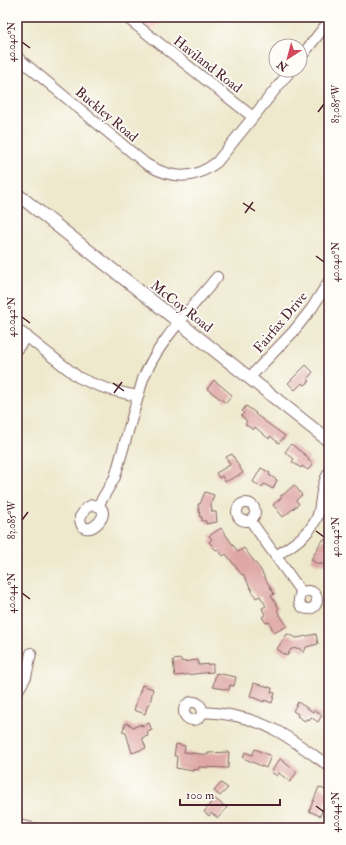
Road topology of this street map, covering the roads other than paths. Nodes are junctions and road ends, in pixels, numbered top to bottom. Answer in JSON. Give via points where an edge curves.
{"nodes":[{"id":1,"x":126,"y":17,"type":"edge"},
{"id":2,"x":137,"y":20,"type":"edge"},
{"id":3,"x":329,"y":22,"type":"edge"},
{"id":4,"x":308,"y":48,"type":"edge"},
{"id":5,"x":17,"y":57,"type":"edge"},
{"id":6,"x":285,"y":78,"type":"edge"},
{"id":7,"x":253,"y":117,"type":"junction"},
{"id":8,"x":17,"y":194,"type":"edge"},
{"id":9,"x":216,"y":277,"type":"dead end"},
{"id":10,"x":329,"y":281,"type":"edge"},
{"id":11,"x":179,"y":323,"type":"junction"},
{"id":12,"x":17,"y":329,"type":"edge"},
{"id":13,"x":27,"y":336,"type":"junction"},
{"id":14,"x":17,"y":349,"type":"edge"},
{"id":15,"x":249,"y":378,"type":"junction"},
{"id":16,"x":138,"y":396,"type":"junction"},
{"id":17,"x":329,"y":441,"type":"edge"},
{"id":18,"x":329,"y":472,"type":"edge"},
{"id":19,"x":98,"y":506,"type":"dead end"},
{"id":20,"x":250,"y":520,"type":"dead end"},
{"id":21,"x":276,"y":556,"type":"junction"},
{"id":22,"x":302,"y":592,"type":"dead end"},
{"id":23,"x":31,"y":653,"type":"dead end"},
{"id":24,"x":17,"y":692,"type":"edge"},
{"id":25,"x":202,"y":712,"type":"dead end"},
{"id":26,"x":329,"y":766,"type":"edge"},
{"id":27,"x":17,"y":825,"type":"edge"},
{"id":28,"x":32,"y":828,"type":"edge"}],
"edges":[{"from":1,"to":2,"type":"street","name":"Haviland Road"},
{"from":2,"to":7,"type":"street","name":"Haviland Road"},
{"from":3,"to":4,"type":"street"},
{"from":5,"to":7,"type":"street","name":"Buckley Road","via":[[146,164],[166,174],[187,176],[203,171],[217,162]]},
{"from":6,"to":7,"type":"street"},
{"from":8,"to":11,"type":"main road","name":"McCoy Road"},
{"from":9,"to":11,"type":"street"},
{"from":10,"to":15,"type":"street","name":"Fairfax Drive","via":[[293,332]]},
{"from":11,"to":15,"type":"main road","name":"McCoy Road"},
{"from":11,"to":16,"type":"street","via":[[152,359]]},
{"from":12,"to":13,"type":"street"},
{"from":13,"to":14,"type":"street"},
{"from":13,"to":16,"type":"street","via":[[78,377],[107,389]]},
{"from":15,"to":17,"type":"main road","name":"McCoy Road"},
{"from":16,"to":19,"type":"street","via":[[115,477]]},
{"from":18,"to":21,"type":"street","via":[[322,485],[314,523],[306,534]]},
{"from":20,"to":21,"type":"street"},
{"from":21,"to":22,"type":"street"},
{"from":23,"to":24,"type":"street","via":[[26,677]]},
{"from":25,"to":26,"type":"street","via":[[232,716],[264,725]]},
{"from":27,"to":28,"type":"street"}]}
